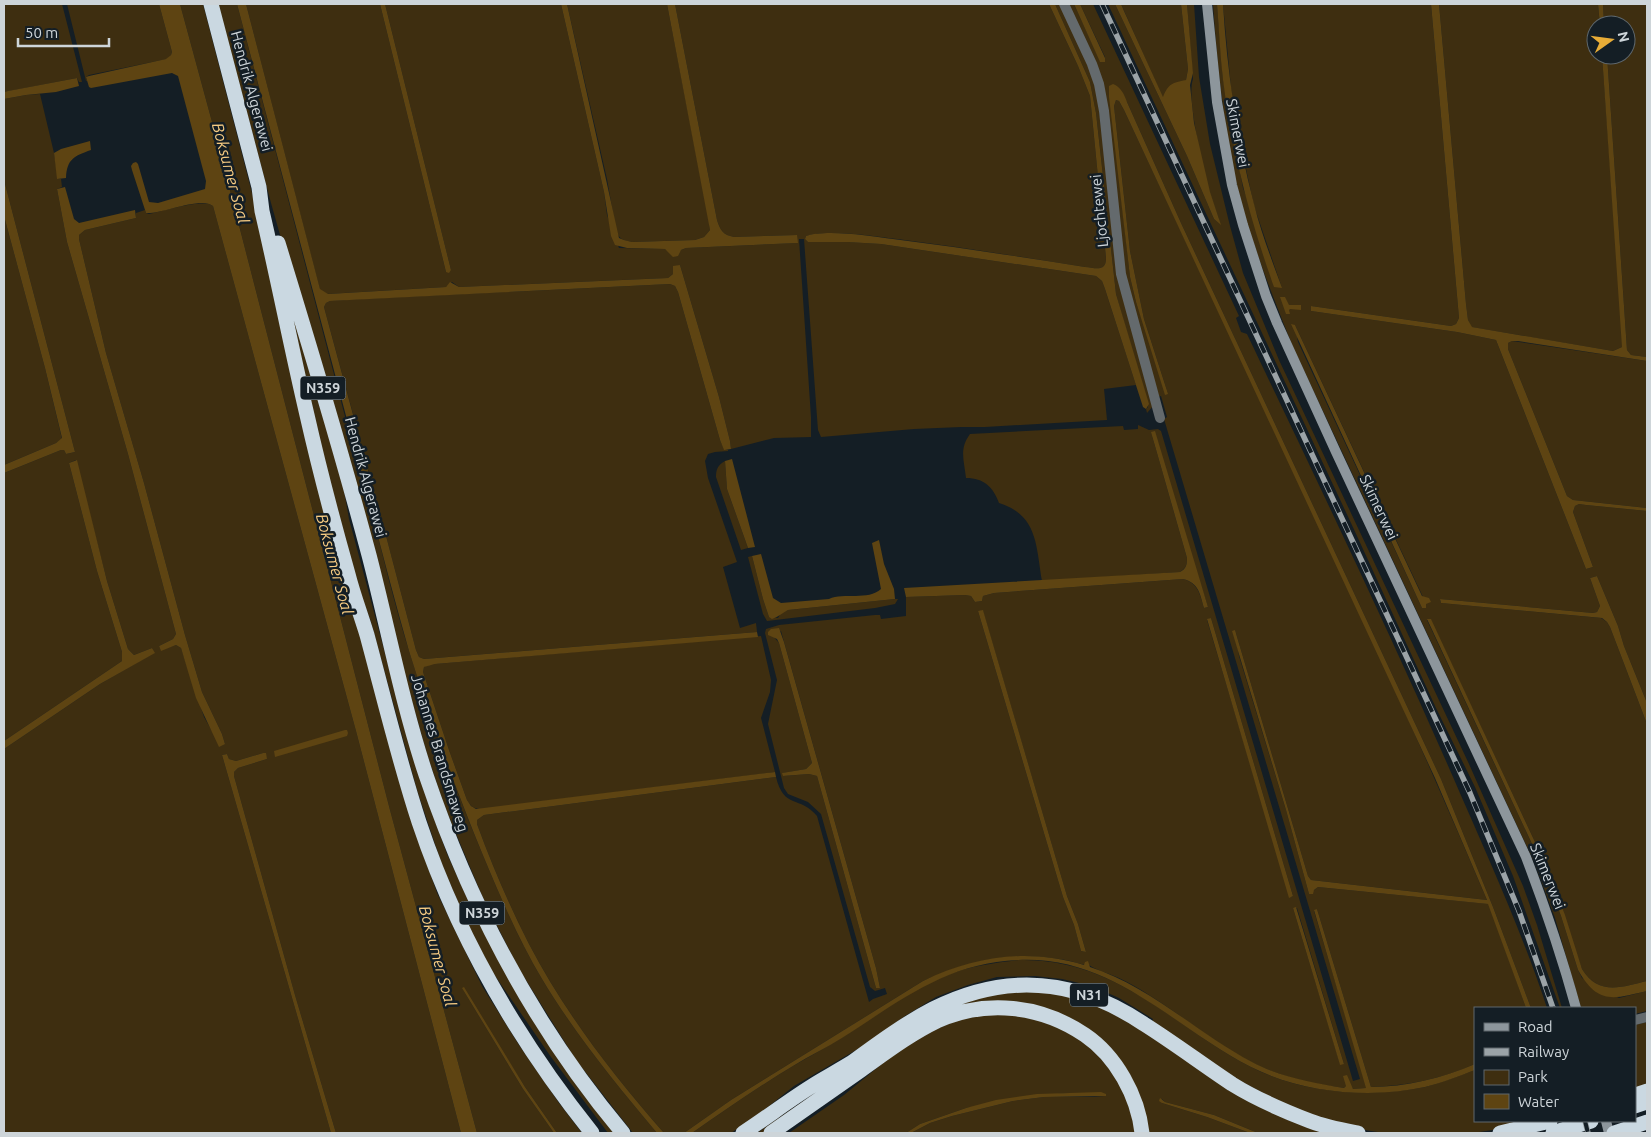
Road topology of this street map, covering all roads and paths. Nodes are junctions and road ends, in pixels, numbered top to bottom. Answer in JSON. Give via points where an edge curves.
{"nodes":[{"id":1,"x":211,"y":4,"type":"edge"},
{"id":2,"x":1064,"y":4,"type":"edge"},
{"id":3,"x":1207,"y":4,"type":"edge"},
{"id":4,"x":259,"y":186,"type":"junction"},
{"id":5,"x":1160,"y":418,"type":"dead end"},
{"id":6,"x":395,"y":665,"type":"joint"},
{"id":7,"x":1576,"y":1007,"type":"edge"},
{"id":8,"x":1546,"y":1122,"type":"edge"},
{"id":9,"x":1588,"y":1122,"type":"edge"},
{"id":10,"x":1647,"y":1122,"type":"edge"},
{"id":11,"x":592,"y":1133,"type":"edge"},
{"id":12,"x":624,"y":1133,"type":"edge"},
{"id":13,"x":743,"y":1133,"type":"edge"},
{"id":14,"x":770,"y":1133,"type":"edge"},
{"id":15,"x":1142,"y":1133,"type":"edge"},
{"id":16,"x":1358,"y":1133,"type":"edge"},
{"id":17,"x":1500,"y":1133,"type":"edge"},
{"id":18,"x":1553,"y":1133,"type":"edge"},
{"id":19,"x":1614,"y":1133,"type":"edge"}],
"edges":[{"from":1,"to":4,"type":"highway","name":"Hendrik Algerawei","number":"N359"},
{"from":2,"to":5,"type":"street","name":"Ljochtewei","via":[[1098,84],[1104,111],[1121,274]]},
{"from":3,"to":7,"type":"street","name":"Skimerwei","via":[[1216,102],[1231,176],[1266,296],[1526,857],[1551,924]]},
{"from":4,"to":6,"type":"highway","name":"Hendrik Algerawei","number":"N359","via":[[326,398]]},
{"from":4,"to":11,"type":"highway","name":"Hendrik Algerawei","number":"N359","via":[[307,415],[348,576],[420,824],[459,923],[486,975],[537,1059]]},
{"from":6,"to":12,"type":"highway","name":"Johannes Brandsmaweg","number":"N359","via":[[425,773],[450,843],[480,910],[556,1044]]},
{"from":8,"to":17,"type":"highway"},
{"from":9,"to":18,"type":"highway"},
{"from":10,"to":19,"type":"highway"},
{"from":13,"to":16,"type":"highway","number":"N31","via":[[932,1010],[972,993],[999,987],[1045,985],[1088,995],[1114,1006],[1233,1084],[1282,1110],[1312,1122]]},
{"from":14,"to":15,"type":"highway","number":"N31","via":[[929,1026],[960,1014],[1004,1007],[1051,1016],[1071,1026],[1104,1051],[1132,1096],[1141,1119]]}]}
